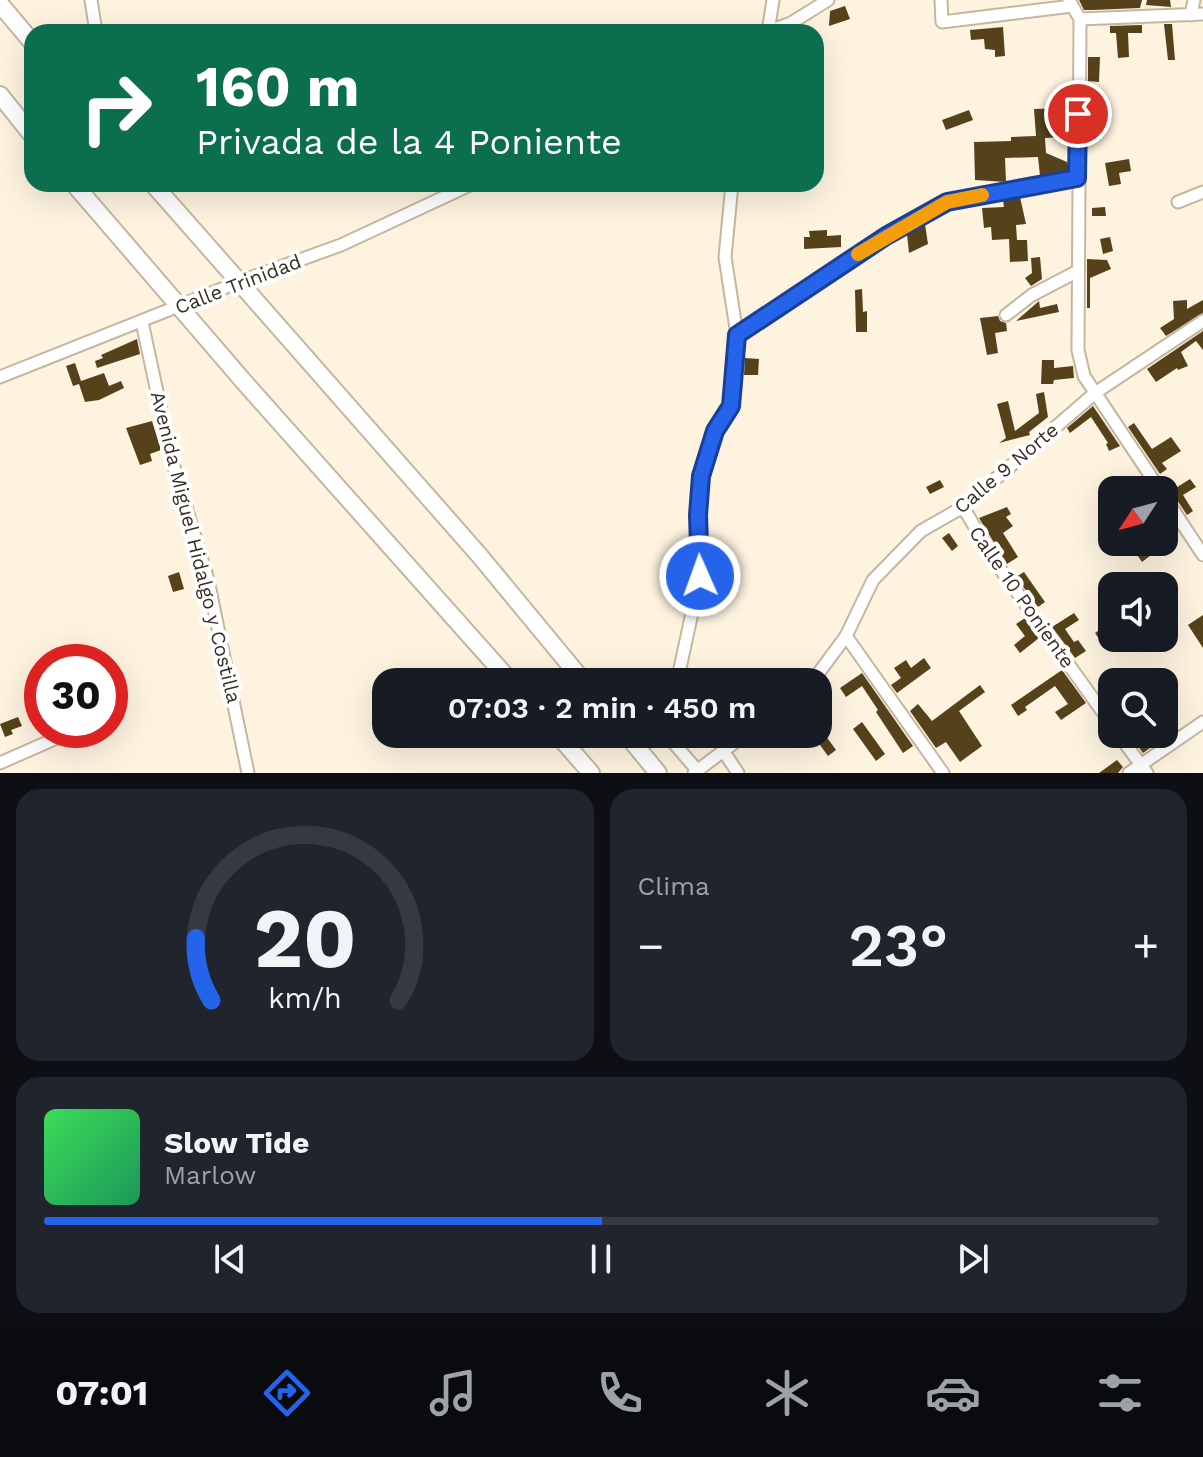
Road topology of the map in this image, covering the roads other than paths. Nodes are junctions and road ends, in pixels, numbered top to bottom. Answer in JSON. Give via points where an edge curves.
{"nodes":[{"id":1,"x":91,"y":0,"type":"edge"},
{"id":2,"x":773,"y":0,"type":"edge"},
{"id":3,"x":828,"y":0,"type":"edge"},
{"id":4,"x":941,"y":0,"type":"edge"},
{"id":5,"x":1194,"y":0,"type":"edge"},
{"id":6,"x":1071,"y":3,"type":"edge"},
{"id":7,"x":0,"y":4,"type":"edge"},
{"id":8,"x":1197,"y":15,"type":"edge"},
{"id":9,"x":1080,"y":19,"type":"junction"},
{"id":10,"x":95,"y":24,"type":"edge"},
{"id":11,"x":769,"y":24,"type":"edge"},
{"id":12,"x":788,"y":24,"type":"edge"},
{"id":13,"x":24,"y":32,"type":"edge"},
{"id":14,"x":0,"y":95,"type":"edge"},
{"id":15,"x":24,"y":125,"type":"edge"},
{"id":16,"x":1077,"y":178,"type":"junction"},
{"id":17,"x":81,"y":192,"type":"edge"},
{"id":18,"x":160,"y":192,"type":"edge"},
{"id":19,"x":455,"y":192,"type":"edge"},
{"id":20,"x":731,"y":192,"type":"edge"},
{"id":21,"x":1203,"y":192,"type":"edge"},
{"id":22,"x":1178,"y":202,"type":"dead end"},
{"id":23,"x":1078,"y":271,"type":"junction"},
{"id":24,"x":239,"y":282,"type":"junction"},
{"id":25,"x":178,"y":306,"type":"junction"},
{"id":26,"x":1006,"y":315,"type":"dead end"},
{"id":27,"x":1203,"y":321,"type":"edge"},
{"id":28,"x":142,"y":322,"type":"junction"},
{"id":29,"x":737,"y":335,"type":"junction"},
{"id":30,"x":0,"y":377,"type":"edge"},
{"id":31,"x":1095,"y":393,"type":"junction"},
{"id":32,"x":1151,"y":476,"type":"edge"},
{"id":33,"x":963,"y":507,"type":"junction"},
{"id":34,"x":1178,"y":517,"type":"edge"},
{"id":35,"x":1203,"y":555,"type":"edge"},
{"id":36,"x":846,"y":636,"type":"junction"},
{"id":37,"x":499,"y":668,"type":"edge"},
{"id":38,"x":572,"y":668,"type":"edge"},
{"id":39,"x":680,"y":668,"type":"edge"},
{"id":40,"x":822,"y":668,"type":"edge"},
{"id":41,"x":1098,"y":705,"type":"edge"},
{"id":42,"x":1203,"y":722,"type":"edge"},
{"id":43,"x":34,"y":748,"type":"edge"},
{"id":44,"x":569,"y":748,"type":"edge"},
{"id":45,"x":637,"y":748,"type":"edge"},
{"id":46,"x":678,"y":748,"type":"edge"},
{"id":47,"x":729,"y":748,"type":"edge"},
{"id":48,"x":1128,"y":748,"type":"edge"},
{"id":49,"x":724,"y":752,"type":"junction"},
{"id":50,"x":0,"y":763,"type":"edge"},
{"id":51,"x":1144,"y":769,"type":"edge"},
{"id":52,"x":696,"y":771,"type":"edge"},
{"id":53,"x":248,"y":773,"type":"edge"},
{"id":54,"x":591,"y":773,"type":"edge"},
{"id":55,"x":658,"y":773,"type":"edge"},
{"id":56,"x":738,"y":773,"type":"edge"},
{"id":57,"x":943,"y":773,"type":"edge"},
{"id":58,"x":1129,"y":773,"type":"edge"}],
"edges":[{"from":1,"to":10,"type":"street"},
{"from":2,"to":11,"type":"street"},
{"from":3,"to":12,"type":"street"},
{"from":4,"to":6,"type":"street","via":[[942,22]]},
{"from":5,"to":8,"type":"street"},
{"from":6,"to":9,"type":"street"},
{"from":7,"to":13,"type":"highway"},
{"from":8,"to":9,"type":"street"},
{"from":9,"to":16,"type":"street"},
{"from":14,"to":15,"type":"highway"},
{"from":16,"to":23,"type":"street"},
{"from":16,"to":29,"type":"street","via":[[947,202]]},
{"from":17,"to":25,"type":"highway"},
{"from":18,"to":24,"type":"highway"},
{"from":19,"to":24,"type":"street","name":"Calle Trinidad","via":[[341,245]]},
{"from":20,"to":29,"type":"street","via":[[725,257]]},
{"from":21,"to":22,"type":"street"},
{"from":23,"to":26,"type":"street"},
{"from":23,"to":31,"type":"street","via":[[1078,350]]},
{"from":24,"to":25,"type":"street","name":"Calle Trinidad"},
{"from":24,"to":38,"type":"highway"},
{"from":25,"to":28,"type":"street","name":"Calle Trinidad"},
{"from":25,"to":37,"type":"highway"},
{"from":27,"to":31,"type":"street","name":"Calle 9 Norte"},
{"from":28,"to":30,"type":"street","name":"Calle Trinidad"},
{"from":28,"to":53,"type":"street","name":"Avenida Miguel Hidalgo y Costilla","via":[[171,457],[208,580]]},
{"from":29,"to":39,"type":"street","via":[[731,406],[715,431],[701,476],[700,576]]},
{"from":31,"to":32,"type":"street"},
{"from":31,"to":33,"type":"street","name":"Calle 9 Norte"},
{"from":33,"to":36,"type":"street","name":"Calle 9 Norte","via":[[921,531],[873,580]]},
{"from":33,"to":41,"type":"street","name":"Calle 10 Poniente","via":[[996,563]]},
{"from":34,"to":35,"type":"street"},
{"from":36,"to":40,"type":"street","name":"Calle 9 Norte"},
{"from":36,"to":57,"type":"street"},
{"from":42,"to":51,"type":"street"},
{"from":43,"to":50,"type":"street"},
{"from":44,"to":54,"type":"highway"},
{"from":45,"to":55,"type":"highway"},
{"from":46,"to":52,"type":"street"},
{"from":47,"to":49,"type":"street"},
{"from":48,"to":51,"type":"street"},
{"from":49,"to":52,"type":"street"},
{"from":49,"to":56,"type":"street"},
{"from":51,"to":58,"type":"street"}]}
